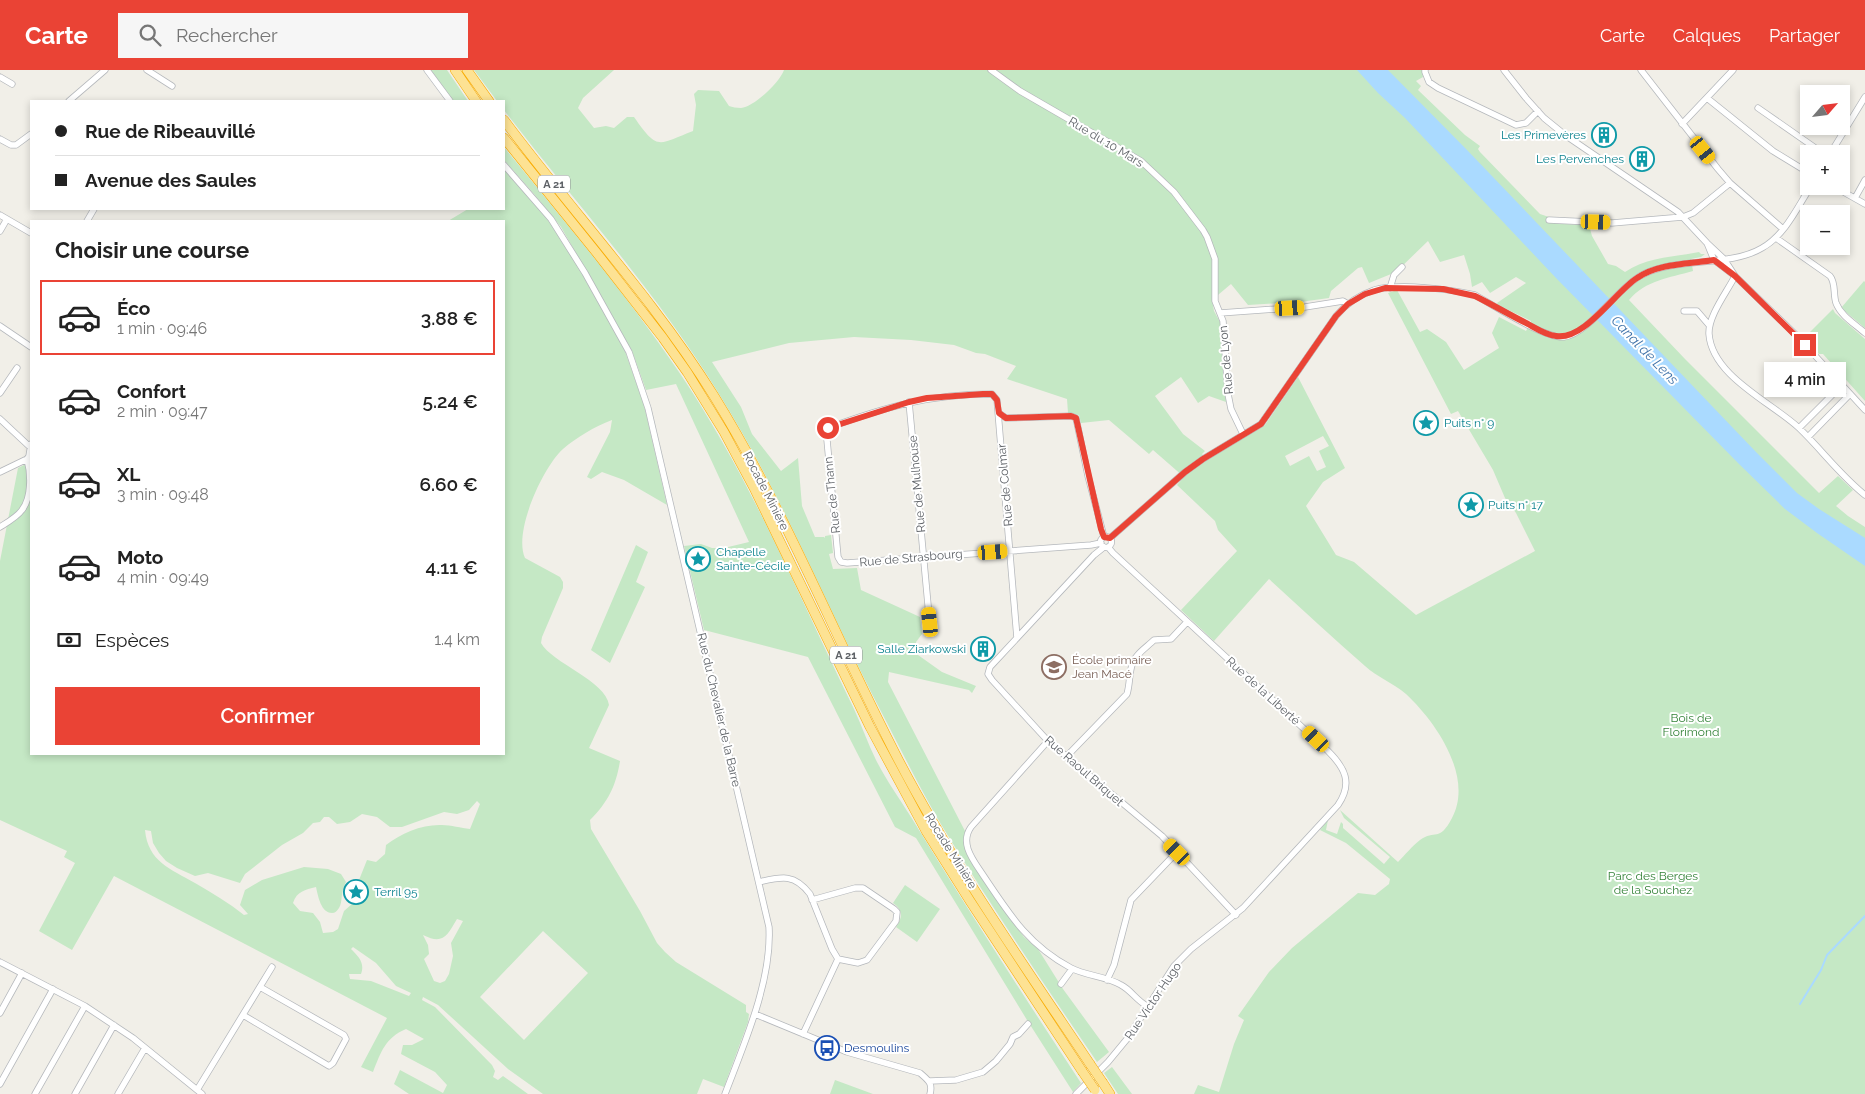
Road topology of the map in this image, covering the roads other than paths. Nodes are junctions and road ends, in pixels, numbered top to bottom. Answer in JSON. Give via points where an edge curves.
{"nodes":[{"id":1,"x":105,"y":70,"type":"edge"},
{"id":2,"x":147,"y":70,"type":"edge"},
{"id":3,"x":427,"y":70,"type":"edge"},
{"id":4,"x":455,"y":70,"type":"edge"},
{"id":5,"x":467,"y":70,"type":"edge"},
{"id":6,"x":991,"y":70,"type":"edge"},
{"id":7,"x":1426,"y":70,"type":"edge"},
{"id":8,"x":1504,"y":70,"type":"edge"},
{"id":9,"x":1642,"y":70,"type":"edge"},
{"id":10,"x":1733,"y":70,"type":"edge"},
{"id":11,"x":0,"y":77,"type":"edge"},
{"id":12,"x":12,"y":84,"type":"dead end"},
{"id":13,"x":172,"y":86,"type":"dead end"},
{"id":14,"x":1865,"y":97,"type":"edge"},
{"id":15,"x":1707,"y":98,"type":"junction"},
{"id":16,"x":70,"y":100,"type":"edge"},
{"id":17,"x":449,"y":100,"type":"edge"},
{"id":18,"x":475,"y":100,"type":"edge"},
{"id":19,"x":488,"y":100,"type":"edge"},
{"id":20,"x":1758,"y":108,"type":"dead end"},
{"id":21,"x":1538,"y":111,"type":"junction"},
{"id":22,"x":505,"y":121,"type":"edge"},
{"id":23,"x":1682,"y":124,"type":"junction"},
{"id":24,"x":30,"y":135,"type":"edge"},
{"id":25,"x":0,"y":139,"type":"edge"},
{"id":26,"x":505,"y":139,"type":"edge"},
{"id":27,"x":1811,"y":145,"type":"edge"},
{"id":28,"x":1836,"y":145,"type":"edge"},
{"id":29,"x":505,"y":165,"type":"edge"},
{"id":30,"x":1800,"y":167,"type":"edge"},
{"id":31,"x":1865,"y":180,"type":"edge"},
{"id":32,"x":1730,"y":182,"type":"junction"},
{"id":33,"x":1805,"y":195,"type":"edge"},
{"id":34,"x":1850,"y":195,"type":"edge"},
{"id":35,"x":1855,"y":198,"type":"junction"},
{"id":36,"x":1865,"y":204,"type":"edge"},
{"id":37,"x":0,"y":215,"type":"edge"},
{"id":38,"x":1683,"y":217,"type":"junction"},
{"id":39,"x":7,"y":219,"type":"junction"},
{"id":40,"x":1549,"y":220,"type":"dead end"},
{"id":41,"x":1,"y":229,"type":"edge"},
{"id":42,"x":1783,"y":230,"type":"junction"},
{"id":43,"x":30,"y":232,"type":"edge"},
{"id":44,"x":1776,"y":238,"type":"junction"},
{"id":45,"x":1706,"y":243,"type":"junction"},
{"id":46,"x":1724,"y":258,"type":"junction"},
{"id":47,"x":1714,"y":260,"type":"junction"},
{"id":48,"x":1402,"y":267,"type":"dead end"},
{"id":49,"x":1735,"y":276,"type":"junction"},
{"id":50,"x":1390,"y":288,"type":"junction"},
{"id":51,"x":1348,"y":304,"type":"junction"},
{"id":52,"x":1684,"y":310,"type":"dead end"},
{"id":53,"x":1220,"y":313,"type":"junction"},
{"id":54,"x":1709,"y":325,"type":"junction"},
{"id":55,"x":0,"y":326,"type":"edge"},
{"id":56,"x":1865,"y":333,"type":"edge"},
{"id":57,"x":30,"y":344,"type":"edge"},
{"id":58,"x":17,"y":368,"type":"dead end"},
{"id":59,"x":1842,"y":385,"type":"junction"},
{"id":60,"x":0,"y":393,"type":"edge"},
{"id":61,"x":1850,"y":394,"type":"junction"},
{"id":62,"x":909,"y":402,"type":"junction"},
{"id":63,"x":1865,"y":410,"type":"edge"},
{"id":64,"x":999,"y":413,"type":"junction"},
{"id":65,"x":0,"y":420,"type":"edge"},
{"id":66,"x":1800,"y":428,"type":"junction"},
{"id":67,"x":1243,"y":434,"type":"junction"},
{"id":68,"x":1808,"y":437,"type":"junction"},
{"id":69,"x":30,"y":444,"type":"edge"},
{"id":70,"x":30,"y":450,"type":"edge"},
{"id":71,"x":27,"y":459,"type":"junction"},
{"id":72,"x":0,"y":472,"type":"edge"},
{"id":73,"x":1865,"y":496,"type":"edge"},
{"id":74,"x":0,"y":527,"type":"edge"},
{"id":75,"x":1107,"y":537,"type":"junction"},
{"id":76,"x":1102,"y":545,"type":"junction"},
{"id":77,"x":1011,"y":550,"type":"junction"},
{"id":78,"x":923,"y":557,"type":"junction"},
{"id":79,"x":841,"y":562,"type":"joint"},
{"id":80,"x":1187,"y":622,"type":"junction"},
{"id":81,"x":930,"y":626,"type":"dead end"},
{"id":82,"x":1017,"y":638,"type":"junction"},
{"id":83,"x":1048,"y":741,"type":"junction"},
{"id":84,"x":1066,"y":757,"type":"junction"},
{"id":85,"x":1177,"y":852,"type":"junction"},
{"id":86,"x":759,"y":882,"type":"junction"},
{"id":87,"x":812,"y":900,"type":"junction"},
{"id":88,"x":1236,"y":915,"type":"junction"},
{"id":89,"x":838,"y":959,"type":"junction"},
{"id":90,"x":0,"y":962,"type":"edge"},
{"id":91,"x":272,"y":967,"type":"dead end"},
{"id":92,"x":1072,"y":969,"type":"junction"},
{"id":93,"x":22,"y":973,"type":"junction"},
{"id":94,"x":1107,"y":980,"type":"junction"},
{"id":95,"x":1061,"y":984,"type":"dead end"},
{"id":96,"x":260,"y":987,"type":"junction"},
{"id":97,"x":53,"y":989,"type":"junction"},
{"id":98,"x":85,"y":1006,"type":"junction"},
{"id":99,"x":1148,"y":1006,"type":"junction"},
{"id":100,"x":0,"y":1013,"type":"edge"},
{"id":101,"x":755,"y":1014,"type":"junction"},
{"id":102,"x":243,"y":1015,"type":"junction"},
{"id":103,"x":1028,"y":1024,"type":"dead end"},
{"id":104,"x":114,"y":1025,"type":"junction"},
{"id":105,"x":803,"y":1034,"type":"junction"},
{"id":106,"x":145,"y":1048,"type":"junction"},
{"id":107,"x":930,"y":1081,"type":"junction"},
{"id":108,"x":0,"y":1084,"type":"edge"},
{"id":109,"x":200,"y":1092,"type":"edge"},
{"id":110,"x":1096,"y":1092,"type":"edge"},
{"id":111,"x":35,"y":1094,"type":"edge"},
{"id":112,"x":76,"y":1094,"type":"edge"},
{"id":113,"x":118,"y":1094,"type":"edge"},
{"id":114,"x":725,"y":1094,"type":"edge"},
{"id":115,"x":930,"y":1094,"type":"edge"},
{"id":116,"x":1076,"y":1094,"type":"edge"},
{"id":117,"x":1110,"y":1094,"type":"edge"}],
"edges":[{"from":1,"to":16,"type":"street"},
{"from":2,"to":13,"type":"street"},
{"from":3,"to":17,"type":"street"},
{"from":4,"to":18,"type":"highway"},
{"from":5,"to":19,"type":"highway"},
{"from":6,"to":53,"type":"street","name":"Rue du 10 Mars","via":[[1020,91],[1136,158],[1174,192],[1203,230],[1211,247],[1216,273],[1215,301]]},
{"from":7,"to":21,"type":"street","via":[[1429,82],[1438,88],[1516,125],[1526,123]]},
{"from":8,"to":21,"type":"street"},
{"from":9,"to":23,"type":"street"},
{"from":10,"to":15,"type":"street"},
{"from":11,"to":12,"type":"street"},
{"from":14,"to":28,"type":"street"},
{"from":15,"to":23,"type":"street"},
{"from":15,"to":30,"type":"street"},
{"from":20,"to":27,"type":"street"},
{"from":21,"to":38,"type":"street","via":[[1565,135]]},
{"from":22,"to":117,"type":"highway","name":"Rocade Minière","number":"A 21","bridge":true,"via":[[695,366],[767,492],[922,804]]},
{"from":23,"to":32,"type":"street"},
{"from":24,"to":25,"type":"street","via":[[14,146]]},
{"from":26,"to":110,"type":"highway","name":"Rocade Minière","number":"A 21","bridge":true,"via":[[664,338],[720,424],[870,727],[926,830]]},
{"from":29,"to":86,"type":"street","name":"Rue du Chevalier de la Barre","via":[[552,219],[629,352],[648,408]]},
{"from":31,"to":35,"type":"street"},
{"from":32,"to":38,"type":"street","via":[[1693,214]]},
{"from":32,"to":42,"type":"street"},
{"from":33,"to":42,"type":"street"},
{"from":34,"to":35,"type":"street"},
{"from":35,"to":36,"type":"street"},
{"from":37,"to":39,"type":"street"},
{"from":38,"to":40,"type":"street","via":[[1612,223]]},
{"from":38,"to":45,"type":"street"},
{"from":39,"to":41,"type":"street"},
{"from":39,"to":43,"type":"street"},
{"from":42,"to":44,"type":"street"},
{"from":44,"to":46,"type":"street","via":[[1751,253]]},
{"from":44,"to":56,"type":"street","via":[[1830,276],[1840,312]]},
{"from":45,"to":46,"type":"street"},
{"from":45,"to":47,"type":"street"},
{"from":46,"to":47,"type":"street"},
{"from":46,"to":49,"type":"street"},
{"from":47,"to":49,"type":"street"},
{"from":47,"to":50,"type":"street","via":[[1668,267],[1638,277],[1589,322],[1574,334],[1564,337],[1546,333],[1469,294],[1443,289]]},
{"from":48,"to":50,"type":"street","via":[[1394,275]]},
{"from":49,"to":54,"type":"street"},
{"from":49,"to":59,"type":"street"},
{"from":50,"to":51,"type":"street","via":[[1376,290]]},
{"from":51,"to":53,"type":"street","via":[[1343,301]]},
{"from":51,"to":67,"type":"street","via":[[1336,316],[1263,421]]},
{"from":52,"to":54,"type":"street","via":[[1697,311]]},
{"from":53,"to":67,"type":"street","name":"Rue de Lyon","via":[[1228,394]]},
{"from":54,"to":66,"type":"street","via":[[1716,355],[1734,378]]},
{"from":55,"to":57,"type":"street"},
{"from":58,"to":60,"type":"street"},
{"from":59,"to":61,"type":"street"},
{"from":59,"to":66,"type":"street"},
{"from":61,"to":63,"type":"street"},
{"from":61,"to":68,"type":"street"},
{"from":62,"to":64,"type":"street","name":"Rue de Colmar","via":[[992,394],[997,400]]},
{"from":62,"to":78,"type":"street","name":"Rue de Mulhouse"},
{"from":62,"to":79,"type":"street","name":"Rue de Thann","via":[[828,428],[838,557]]},
{"from":64,"to":75,"type":"street","via":[[1006,418],[1076,418],[1090,485]]},
{"from":64,"to":77,"type":"street","name":"Rue de Colmar"},
{"from":65,"to":69,"type":"street"},
{"from":66,"to":68,"type":"street"},
{"from":67,"to":75,"type":"street","via":[[1185,472]]},
{"from":68,"to":73,"type":"street","via":[[1840,474]]},
{"from":70,"to":71,"type":"street"},
{"from":71,"to":72,"type":"street"},
{"from":71,"to":74,"type":"street","via":[[30,476],[26,503],[18,514]]},
{"from":75,"to":76,"type":"street"},
{"from":75,"to":76,"type":"street","via":[[1112,544]]},
{"from":76,"to":77,"type":"street","name":"Rue de Strasbourg"},
{"from":76,"to":80,"type":"street","name":"Rue de la Liberté"},
{"from":76,"to":82,"type":"street","name":"Rue Raoul Briquet"},
{"from":77,"to":78,"type":"street","name":"Rue de Strasbourg"},
{"from":77,"to":82,"type":"street","name":"Rue de Colmar"},
{"from":78,"to":79,"type":"street","name":"Rue de Strasbourg"},
{"from":78,"to":81,"type":"street","name":"Rue de Mulhouse"},
{"from":80,"to":84,"type":"street","via":[[1171,639],[1154,640],[1136,656],[1127,694]]},
{"from":80,"to":88,"type":"street","name":"Rue de la Liberté","via":[[1339,761],[1345,774],[1346,790],[1338,804]]},
{"from":82,"to":83,"type":"street","name":"Rue Raoul Briquet","via":[[990,666],[988,674]]},
{"from":83,"to":84,"type":"street","name":"Rue Raoul Briquet"},
{"from":83,"to":92,"type":"street","via":[[971,827],[966,843],[977,865],[1026,936]]},
{"from":84,"to":85,"type":"street","name":"Rue Raoul Briquet"},
{"from":85,"to":88,"type":"street","name":"Rue Raoul Briquet"},
{"from":85,"to":94,"type":"street","via":[[1131,900]]},
{"from":86,"to":87,"type":"street","via":[[786,878],[806,890]]},
{"from":86,"to":101,"type":"street","name":"Rue du Chevalier de la Barre","via":[[769,935]]},
{"from":87,"to":89,"type":"street"},
{"from":87,"to":89,"type":"street","via":[[863,888],[897,912],[896,922],[867,960],[858,963]]},
{"from":88,"to":99,"type":"street","name":"Rue Victor Hugo","via":[[1174,966]]},
{"from":89,"to":105,"type":"street"},
{"from":90,"to":93,"type":"street"},
{"from":91,"to":96,"type":"street"},
{"from":92,"to":94,"type":"street"},
{"from":92,"to":95,"type":"street"},
{"from":93,"to":97,"type":"street"},
{"from":93,"to":100,"type":"street"},
{"from":94,"to":99,"type":"street","via":[[1123,986]]},
{"from":96,"to":102,"type":"street"},
{"from":96,"to":102,"type":"street","via":[[344,1035],[346,1039],[333,1063],[329,1066]]},
{"from":97,"to":98,"type":"street"},
{"from":97,"to":108,"type":"street"},
{"from":98,"to":104,"type":"street"},
{"from":98,"to":111,"type":"street"},
{"from":99,"to":116,"type":"street","name":"Rue Victor Hugo","via":[[1118,1050]]},
{"from":101,"to":105,"type":"street"},
{"from":101,"to":114,"type":"street","name":"Rue du Chevalier de la Barre"},
{"from":102,"to":109,"type":"street"},
{"from":103,"to":107,"type":"street","via":[[983,1072],[956,1080]]},
{"from":104,"to":106,"type":"street"},
{"from":104,"to":112,"type":"street"},
{"from":105,"to":107,"type":"street","via":[[847,1052],[920,1073]]},
{"from":106,"to":109,"type":"street"},
{"from":106,"to":113,"type":"street"},
{"from":107,"to":115,"type":"street"}]}
